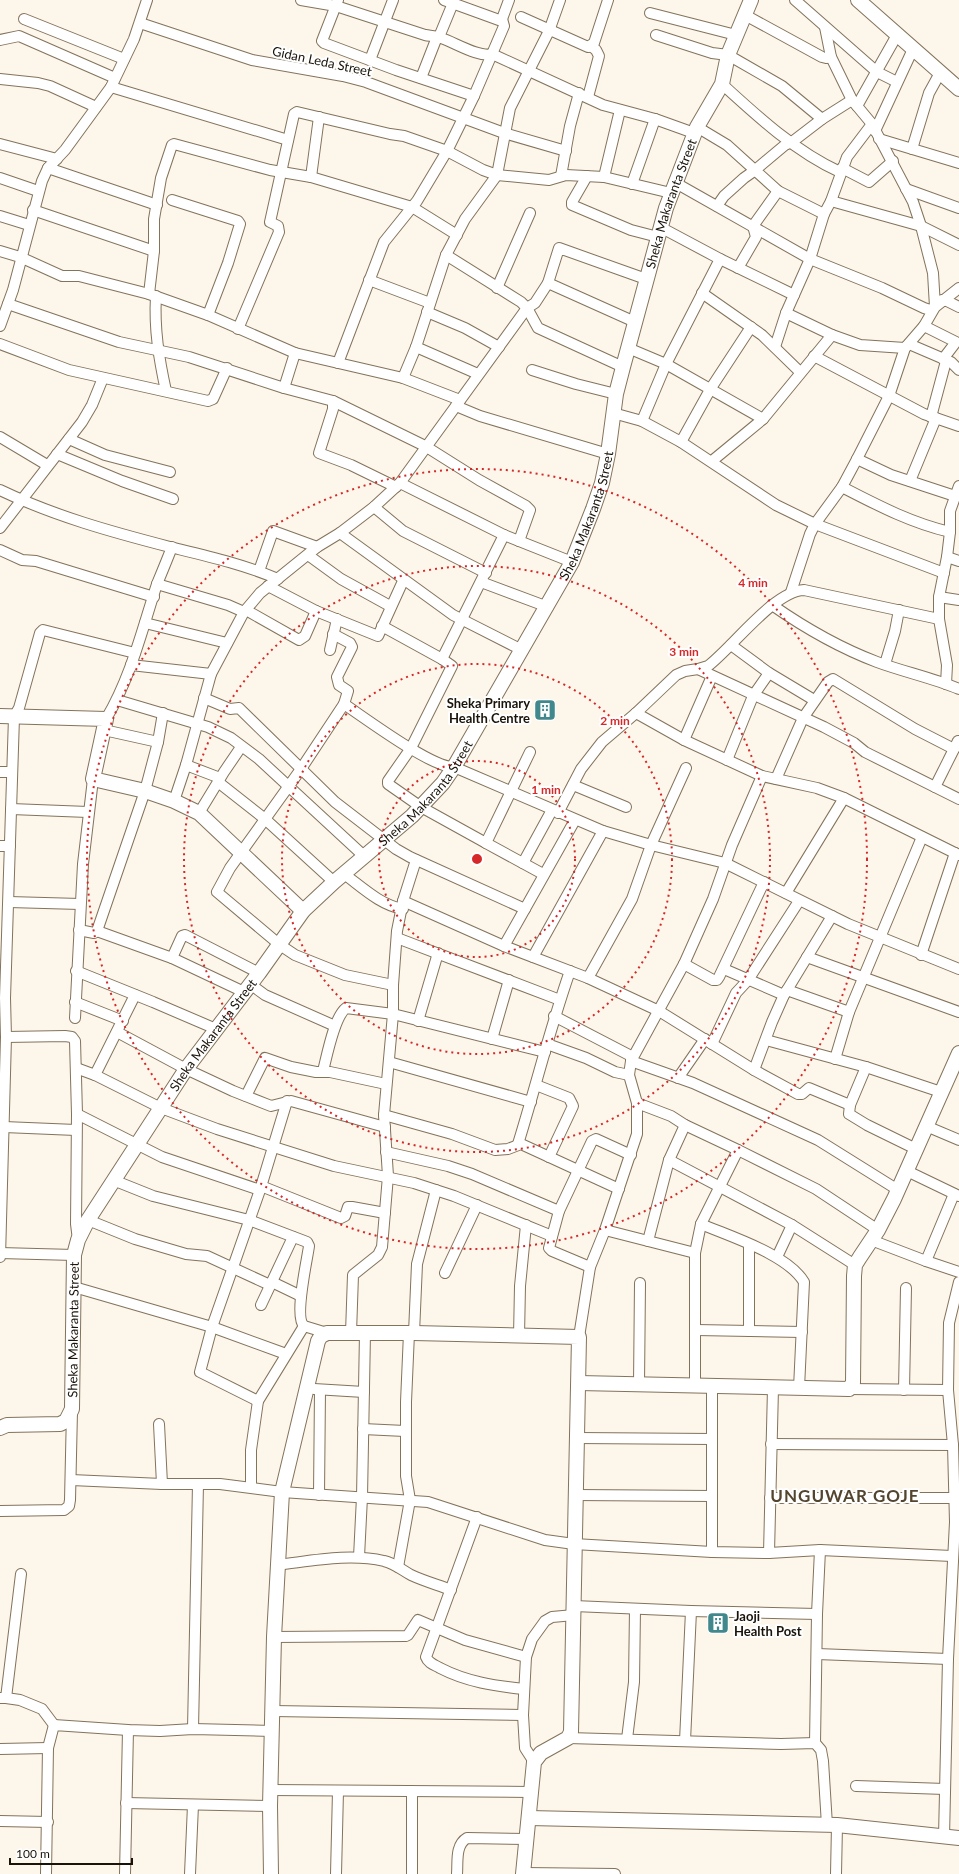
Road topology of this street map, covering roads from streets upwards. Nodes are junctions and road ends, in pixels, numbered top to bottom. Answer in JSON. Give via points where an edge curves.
{"nodes":[{"id":1,"x":145,"y":0,"type":"edge"},
{"id":2,"x":301,"y":0,"type":"edge"},
{"id":3,"x":393,"y":0,"type":"edge"},
{"id":4,"x":509,"y":0,"type":"edge"},
{"id":5,"x":560,"y":0,"type":"edge"},
{"id":6,"x":608,"y":0,"type":"edge"},
{"id":7,"x":751,"y":0,"type":"edge"},
{"id":8,"x":795,"y":0,"type":"edge"},
{"id":9,"x":858,"y":0,"type":"edge"},
{"id":10,"x":449,"y":2,"type":"edge"},
{"id":11,"x":337,"y":3,"type":"edge"},
{"id":12,"x":650,"y":13,"type":"dead end"},
{"id":13,"x":745,"y":15,"type":"junction"},
{"id":14,"x":521,"y":17,"type":"dead end"},
{"id":15,"x":24,"y":19,"type":"dead end"},
{"id":16,"x":502,"y":19,"type":"junction"},
{"id":17,"x":385,"y":21,"type":"junction"},
{"id":18,"x":140,"y":23,"type":"junction"},
{"id":19,"x":825,"y":27,"type":"junction"},
{"id":20,"x":549,"y":31,"type":"junction"},
{"id":21,"x":656,"y":34,"type":"dead end"},
{"id":22,"x":736,"y":35,"type":"junction"},
{"id":23,"x":898,"y":35,"type":"junction"},
{"id":24,"x":438,"y":37,"type":"junction"},
{"id":25,"x":0,"y":40,"type":"edge"},
{"id":26,"x":591,"y":46,"type":"junction"},
{"id":27,"x":913,"y":49,"type":"junction"},
{"id":28,"x":492,"y":54,"type":"junction"},
{"id":29,"x":728,"y":55,"type":"junction"},
{"id":30,"x":831,"y":57,"type":"junction"},
{"id":31,"x":124,"y":59,"type":"junction"},
{"id":32,"x":370,"y":60,"type":"junction"},
{"id":33,"x":530,"y":70,"type":"junction"},
{"id":34,"x":877,"y":72,"type":"junction"},
{"id":35,"x":940,"y":73,"type":"junction"},
{"id":36,"x":115,"y":78,"type":"junction"},
{"id":37,"x":421,"y":78,"type":"junction"},
{"id":38,"x":0,"y":79,"type":"edge"},
{"id":39,"x":897,"y":82,"type":"junction"},
{"id":40,"x":722,"y":84,"type":"junction"},
{"id":41,"x":111,"y":87,"type":"junction"},
{"id":42,"x":959,"y":89,"type":"edge"},
{"id":43,"x":584,"y":95,"type":"junction"},
{"id":44,"x":474,"y":96,"type":"junction"},
{"id":45,"x":855,"y":103,"type":"junction"},
{"id":46,"x":96,"y":107,"type":"junction"},
{"id":47,"x":620,"y":110,"type":"junction"},
{"id":48,"x":319,"y":117,"type":"junction"},
{"id":49,"x":464,"y":117,"type":"junction"},
{"id":50,"x":822,"y":118,"type":"junction"},
{"id":51,"x":655,"y":119,"type":"junction"},
{"id":52,"x":695,"y":130,"type":"junction"},
{"id":53,"x":875,"y":131,"type":"junction"},
{"id":54,"x":504,"y":133,"type":"junction"},
{"id":55,"x":288,"y":140,"type":"junction"},
{"id":56,"x":792,"y":142,"type":"junction"},
{"id":57,"x":0,"y":144,"type":"edge"},
{"id":58,"x":912,"y":149,"type":"junction"},
{"id":59,"x":447,"y":151,"type":"junction"},
{"id":60,"x":566,"y":151,"type":"junction"},
{"id":61,"x":57,"y":159,"type":"junction"},
{"id":62,"x":892,"y":162,"type":"junction"},
{"id":63,"x":959,"y":163,"type":"edge"},
{"id":64,"x":48,"y":168,"type":"junction"},
{"id":65,"x":841,"y":170,"type":"junction"},
{"id":66,"x":754,"y":171,"type":"junction"},
{"id":67,"x":281,"y":172,"type":"junction"},
{"id":68,"x":497,"y":175,"type":"junction"},
{"id":69,"x":561,"y":176,"type":"junction"},
{"id":70,"x":587,"y":176,"type":"junction"},
{"id":71,"x":310,"y":177,"type":"junction"},
{"id":72,"x":604,"y":177,"type":"junction"},
{"id":73,"x":0,"y":178,"type":"edge"},
{"id":74,"x":632,"y":184,"type":"junction"},
{"id":75,"x":672,"y":187,"type":"junction"},
{"id":76,"x":906,"y":189,"type":"junction"},
{"id":77,"x":38,"y":191,"type":"junction"},
{"id":78,"x":778,"y":191,"type":"junction"},
{"id":79,"x":172,"y":200,"type":"dead end"},
{"id":80,"x":831,"y":202,"type":"junction"},
{"id":81,"x":156,"y":205,"type":"junction"},
{"id":82,"x":717,"y":206,"type":"junction"},
{"id":83,"x":412,"y":207,"type":"junction"},
{"id":84,"x":959,"y":208,"type":"edge"},
{"id":85,"x":33,"y":210,"type":"junction"},
{"id":86,"x":530,"y":213,"type":"dead end"},
{"id":87,"x":824,"y":214,"type":"junction"},
{"id":88,"x":0,"y":216,"type":"edge"},
{"id":89,"x":29,"y":225,"type":"junction"},
{"id":90,"x":753,"y":226,"type":"junction"},
{"id":91,"x":922,"y":226,"type":"junction"},
{"id":92,"x":659,"y":232,"type":"junction"},
{"id":93,"x":457,"y":235,"type":"junction"},
{"id":94,"x":959,"y":245,"type":"edge"},
{"id":95,"x":0,"y":251,"type":"edge"},
{"id":96,"x":154,"y":251,"type":"junction"},
{"id":97,"x":446,"y":256,"type":"junction"},
{"id":98,"x":20,"y":257,"type":"junction"},
{"id":99,"x":810,"y":259,"type":"junction"},
{"id":100,"x":720,"y":260,"type":"junction"},
{"id":101,"x":738,"y":268,"type":"junction"},
{"id":102,"x":646,"y":279,"type":"junction"},
{"id":103,"x":369,"y":280,"type":"junction"},
{"id":104,"x":548,"y":283,"type":"junction"},
{"id":105,"x":497,"y":288,"type":"junction"},
{"id":106,"x":959,"y":288,"type":"edge"},
{"id":107,"x":702,"y":293,"type":"junction"},
{"id":108,"x":153,"y":295,"type":"junction"},
{"id":109,"x":794,"y":295,"type":"junction"},
{"id":110,"x":939,"y":304,"type":"junction"},
{"id":111,"x":5,"y":306,"type":"edge"},
{"id":112,"x":429,"y":307,"type":"junction"},
{"id":113,"x":959,"y":307,"type":"edge"},
{"id":114,"x":527,"y":308,"type":"junction"},
{"id":115,"x":786,"y":313,"type":"junction"},
{"id":116,"x":208,"y":315,"type":"junction"},
{"id":117,"x":635,"y":322,"type":"junction"},
{"id":118,"x":0,"y":326,"type":"edge"},
{"id":119,"x":924,"y":326,"type":"junction"},
{"id":120,"x":751,"y":327,"type":"junction"},
{"id":121,"x":238,"y":329,"type":"junction"},
{"id":122,"x":832,"y":335,"type":"junction"},
{"id":123,"x":0,"y":344,"type":"edge"},
{"id":124,"x":775,"y":346,"type":"junction"},
{"id":125,"x":907,"y":346,"type":"junction"},
{"id":126,"x":416,"y":347,"type":"junction"},
{"id":127,"x":499,"y":347,"type":"junction"},
{"id":128,"x":628,"y":348,"type":"junction"},
{"id":129,"x":158,"y":351,"type":"junction"},
{"id":130,"x":295,"y":353,"type":"junction"},
{"id":131,"x":814,"y":356,"type":"junction"},
{"id":132,"x":945,"y":360,"type":"junction"},
{"id":133,"x":338,"y":363,"type":"junction"},
{"id":134,"x":666,"y":364,"type":"junction"},
{"id":135,"x":623,"y":367,"type":"junction"},
{"id":136,"x":227,"y":368,"type":"junction"},
{"id":137,"x":532,"y":370,"type":"dead end"},
{"id":138,"x":959,"y":370,"type":"edge"},
{"id":139,"x":800,"y":372,"type":"junction"},
{"id":140,"x":478,"y":374,"type":"junction"},
{"id":141,"x":103,"y":378,"type":"junction"},
{"id":142,"x":403,"y":378,"type":"junction"},
{"id":143,"x":284,"y":388,"type":"junction"},
{"id":144,"x":711,"y":388,"type":"junction"},
{"id":145,"x":166,"y":391,"type":"junction"},
{"id":146,"x":616,"y":394,"type":"junction"},
{"id":147,"x":889,"y":396,"type":"junction"},
{"id":148,"x":333,"y":401,"type":"junction"},
{"id":149,"x":458,"y":403,"type":"junction"},
{"id":150,"x":613,"y":413,"type":"junction"},
{"id":151,"x":934,"y":418,"type":"junction"},
{"id":152,"x":763,"y":419,"type":"junction"},
{"id":153,"x":642,"y":421,"type":"junction"},
{"id":154,"x":959,"y":426,"type":"edge"},
{"id":155,"x":0,"y":437,"type":"edge"},
{"id":156,"x":69,"y":439,"type":"junction"},
{"id":157,"x":681,"y":442,"type":"junction"},
{"id":158,"x":425,"y":446,"type":"junction"},
{"id":159,"x":57,"y":454,"type":"junction"},
{"id":160,"x":608,"y":454,"type":"junction"},
{"id":161,"x":857,"y":459,"type":"junction"},
{"id":162,"x":712,"y":461,"type":"junction"},
{"id":163,"x":47,"y":465,"type":"junction"},
{"id":164,"x":170,"y":472,"type":"dead end"},
{"id":165,"x":910,"y":481,"type":"junction"},
{"id":166,"x":398,"y":485,"type":"junction"},
{"id":167,"x":959,"y":486,"type":"edge"},
{"id":168,"x":842,"y":487,"type":"junction"},
{"id":169,"x":0,"y":490,"type":"edge"},
{"id":170,"x":955,"y":496,"type":"junction"},
{"id":171,"x":173,"y":499,"type":"dead end"},
{"id":172,"x":22,"y":500,"type":"junction"},
{"id":173,"x":374,"y":507,"type":"junction"},
{"id":174,"x":954,"y":513,"type":"edge"},
{"id":175,"x":815,"y":524,"type":"junction"},
{"id":176,"x":0,"y":528,"type":"edge"},
{"id":177,"x":950,"y":532,"type":"junction"},
{"id":178,"x":340,"y":533,"type":"junction"},
{"id":179,"x":504,"y":535,"type":"junction"},
{"id":180,"x":519,"y":541,"type":"junction"},
{"id":181,"x":172,"y":547,"type":"junction"},
{"id":182,"x":317,"y":547,"type":"junction"},
{"id":183,"x":0,"y":550,"type":"edge"},
{"id":184,"x":308,"y":555,"type":"junction"},
{"id":185,"x":947,"y":557,"type":"junction"},
{"id":186,"x":959,"y":561,"type":"edge"},
{"id":187,"x":572,"y":562,"type":"junction"},
{"id":188,"x":259,"y":571,"type":"junction"},
{"id":189,"x":486,"y":573,"type":"junction"},
{"id":190,"x":944,"y":573,"type":"junction"},
{"id":191,"x":278,"y":579,"type":"junction"},
{"id":192,"x":404,"y":581,"type":"junction"},
{"id":193,"x":481,"y":582,"type":"junction"},
{"id":194,"x":157,"y":584,"type":"junction"},
{"id":195,"x":268,"y":586,"type":"junction"},
{"id":196,"x":791,"y":592,"type":"junction"},
{"id":197,"x":154,"y":597,"type":"junction"},
{"id":198,"x":939,"y":597,"type":"junction"},
{"id":199,"x":959,"y":600,"type":"edge"},
{"id":200,"x":772,"y":605,"type":"junction"},
{"id":201,"x":390,"y":606,"type":"junction"},
{"id":202,"x":548,"y":607,"type":"junction"},
{"id":203,"x":899,"y":610,"type":"junction"},
{"id":204,"x":245,"y":611,"type":"junction"},
{"id":205,"x":316,"y":611,"type":"junction"},
{"id":206,"x":337,"y":619,"type":"junction"},
{"id":207,"x":939,"y":619,"type":"junction"},
{"id":208,"x":462,"y":620,"type":"junction"},
{"id":209,"x":145,"y":624,"type":"junction"},
{"id":210,"x":382,"y":626,"type":"junction"},
{"id":211,"x":333,"y":634,"type":"junction"},
{"id":212,"x":227,"y":643,"type":"junction"},
{"id":213,"x":731,"y":645,"type":"junction"},
{"id":214,"x":330,"y":650,"type":"dead end"},
{"id":215,"x":522,"y":650,"type":"junction"},
{"id":216,"x":135,"y":653,"type":"junction"},
{"id":217,"x":442,"y":659,"type":"junction"},
{"id":218,"x":884,"y":664,"type":"junction"},
{"id":219,"x":132,"y":665,"type":"junction"},
{"id":220,"x":698,"y":669,"type":"junction"},
{"id":221,"x":769,"y":673,"type":"junction"},
{"id":222,"x":212,"y":674,"type":"junction"},
{"id":223,"x":712,"y":676,"type":"junction"},
{"id":224,"x":946,"y":684,"type":"junction"},
{"id":225,"x":959,"y":689,"type":"edge"},
{"id":226,"x":753,"y":696,"type":"junction"},
{"id":227,"x":204,"y":698,"type":"junction"},
{"id":228,"x":117,"y":700,"type":"junction"},
{"id":229,"x":814,"y":700,"type":"junction"},
{"id":230,"x":344,"y":704,"type":"junction"},
{"id":231,"x":163,"y":713,"type":"junction"},
{"id":232,"x":636,"y":713,"type":"junction"},
{"id":233,"x":7,"y":717,"type":"edge"},
{"id":234,"x":803,"y":718,"type":"junction"},
{"id":235,"x":196,"y":724,"type":"junction"},
{"id":236,"x":105,"y":725,"type":"junction"},
{"id":237,"x":684,"y":740,"type":"junction"},
{"id":238,"x":158,"y":742,"type":"junction"},
{"id":239,"x":957,"y":743,"type":"edge"},
{"id":240,"x":241,"y":747,"type":"junction"},
{"id":241,"x":411,"y":748,"type":"junction"},
{"id":242,"x":530,"y":752,"type":"dead end"},
{"id":243,"x":727,"y":760,"type":"junction"},
{"id":244,"x":186,"y":765,"type":"junction"},
{"id":245,"x":454,"y":767,"type":"junction"},
{"id":246,"x":686,"y":768,"type":"dead end"},
{"id":247,"x":301,"y":769,"type":"junction"},
{"id":248,"x":0,"y":772,"type":"edge"},
{"id":249,"x":12,"y":772,"type":"junction"},
{"id":250,"x":762,"y":776,"type":"junction"},
{"id":251,"x":93,"y":779,"type":"junction"},
{"id":252,"x":776,"y":779,"type":"junction"},
{"id":253,"x":219,"y":780,"type":"junction"},
{"id":254,"x":573,"y":785,"type":"junction"},
{"id":255,"x":288,"y":786,"type":"junction"},
{"id":256,"x":934,"y":787,"type":"junction"},
{"id":257,"x":146,"y":791,"type":"junction"},
{"id":258,"x":510,"y":792,"type":"junction"},
{"id":259,"x":844,"y":798,"type":"junction"},
{"id":260,"x":959,"y":799,"type":"edge"},
{"id":261,"x":174,"y":801,"type":"junction"},
{"id":262,"x":421,"y":807,"type":"junction"},
{"id":263,"x":626,"y":807,"type":"dead end"},
{"id":264,"x":11,"y":809,"type":"junction"},
{"id":265,"x":555,"y":811,"type":"junction"},
{"id":266,"x":88,"y":812,"type":"junction"},
{"id":267,"x":199,"y":813,"type":"junction"},
{"id":268,"x":265,"y":820,"type":"junction"},
{"id":269,"x":575,"y":820,"type":"junction"},
{"id":270,"x":603,"y":831,"type":"junction"},
{"id":271,"x":922,"y":837,"type":"junction"},
{"id":272,"x":385,"y":840,"type":"junction"},
{"id":273,"x":486,"y":843,"type":"junction"},
{"id":274,"x":651,"y":845,"type":"junction"},
{"id":275,"x":5,"y":846,"type":"edge"},
{"id":276,"x":241,"y":853,"type":"junction"},
{"id":277,"x":957,"y":854,"type":"edge"},
{"id":278,"x":366,"y":857,"type":"junction"},
{"id":279,"x":416,"y":860,"type":"junction"},
{"id":280,"x":524,"y":863,"type":"junction"},
{"id":281,"x":726,"y":863,"type":"junction"},
{"id":282,"x":543,"y":874,"type":"junction"},
{"id":283,"x":339,"y":878,"type":"junction"},
{"id":284,"x":764,"y":882,"type":"junction"},
{"id":285,"x":786,"y":893,"type":"junction"},
{"id":286,"x":799,"y":901,"type":"junction"},
{"id":287,"x":9,"y":902,"type":"junction"},
{"id":288,"x":80,"y":904,"type":"junction"},
{"id":289,"x":403,"y":905,"type":"junction"},
{"id":290,"x":525,"y":909,"type":"junction"},
{"id":291,"x":303,"y":911,"type":"junction"},
{"id":292,"x":832,"y":916,"type":"junction"},
{"id":293,"x":4,"y":920,"type":"edge"},
{"id":294,"x":79,"y":930,"type":"junction"},
{"id":295,"x":97,"y":931,"type":"junction"},
{"id":296,"x":397,"y":938,"type":"junction"},
{"id":297,"x":881,"y":938,"type":"junction"},
{"id":298,"x":280,"y":945,"type":"junction"},
{"id":299,"x":504,"y":946,"type":"junction"},
{"id":300,"x":438,"y":954,"type":"junction"},
{"id":301,"x":921,"y":954,"type":"junction"},
{"id":302,"x":806,"y":956,"type":"junction"},
{"id":303,"x":533,"y":957,"type":"junction"},
{"id":304,"x":172,"y":958,"type":"junction"},
{"id":305,"x":684,"y":964,"type":"junction"},
{"id":306,"x":724,"y":969,"type":"junction"},
{"id":307,"x":959,"y":969,"type":"edge"},
{"id":308,"x":76,"y":971,"type":"junction"},
{"id":309,"x":570,"y":971,"type":"junction"},
{"id":310,"x":259,"y":973,"type":"junction"},
{"id":311,"x":588,"y":978,"type":"junction"},
{"id":312,"x":864,"y":978,"type":"junction"},
{"id":313,"x":509,"y":980,"type":"junction"},
{"id":314,"x":748,"y":980,"type":"junction"},
{"id":315,"x":393,"y":985,"type":"junction"},
{"id":316,"x":247,"y":988,"type":"junction"},
{"id":317,"x":786,"y":993,"type":"junction"},
{"id":318,"x":135,"y":994,"type":"junction"},
{"id":319,"x":2,"y":998,"type":"edge"},
{"id":320,"x":560,"y":1000,"type":"junction"},
{"id":321,"x":75,"y":1002,"type":"junction"},
{"id":322,"x":658,"y":1011,"type":"junction"},
{"id":323,"x":849,"y":1012,"type":"junction"},
{"id":324,"x":959,"y":1012,"type":"edge"},
{"id":325,"x":393,"y":1014,"type":"junction"},
{"id":326,"x":554,"y":1016,"type":"junction"},
{"id":327,"x":75,"y":1018,"type":"dead end"},
{"id":328,"x":122,"y":1021,"type":"junction"},
{"id":329,"x":418,"y":1021,"type":"junction"},
{"id":330,"x":335,"y":1026,"type":"junction"},
{"id":331,"x":216,"y":1029,"type":"junction"},
{"id":332,"x":117,"y":1032,"type":"junction"},
{"id":333,"x":6,"y":1037,"type":"junction"},
{"id":334,"x":492,"y":1040,"type":"junction"},
{"id":335,"x":766,"y":1040,"type":"junction"},
{"id":336,"x":709,"y":1042,"type":"junction"},
{"id":337,"x":546,"y":1048,"type":"junction"},
{"id":338,"x":959,"y":1053,"type":"edge"},
{"id":339,"x":835,"y":1058,"type":"junction"},
{"id":340,"x":632,"y":1059,"type":"junction"},
{"id":341,"x":389,"y":1062,"type":"junction"},
{"id":342,"x":866,"y":1067,"type":"junction"},
{"id":343,"x":3,"y":1068,"type":"edge"},
{"id":344,"x":76,"y":1068,"type":"junction"},
{"id":345,"x":186,"y":1069,"type":"junction"},
{"id":346,"x":754,"y":1070,"type":"junction"},
{"id":347,"x":323,"y":1071,"type":"junction"},
{"id":348,"x":954,"y":1074,"type":"edge"},
{"id":349,"x":95,"y":1075,"type":"junction"},
{"id":350,"x":630,"y":1075,"type":"junction"},
{"id":351,"x":678,"y":1078,"type":"junction"},
{"id":352,"x":386,"y":1084,"type":"junction"},
{"id":353,"x":536,"y":1085,"type":"junction"},
{"id":354,"x":941,"y":1092,"type":"junction"},
{"id":355,"x":246,"y":1096,"type":"junction"},
{"id":356,"x":287,"y":1101,"type":"junction"},
{"id":357,"x":531,"y":1102,"type":"junction"},
{"id":358,"x":637,"y":1103,"type":"junction"},
{"id":359,"x":850,"y":1105,"type":"junction"},
{"id":360,"x":161,"y":1108,"type":"junction"},
{"id":361,"x":77,"y":1114,"type":"junction"},
{"id":362,"x":384,"y":1114,"type":"junction"},
{"id":363,"x":685,"y":1125,"type":"junction"},
{"id":364,"x":926,"y":1126,"type":"junction"},
{"id":365,"x":4,"y":1127,"type":"junction"},
{"id":366,"x":385,"y":1127,"type":"junction"},
{"id":367,"x":76,"y":1130,"type":"junction"},
{"id":368,"x":959,"y":1140,"type":"edge"},
{"id":369,"x":518,"y":1144,"type":"junction"},
{"id":370,"x":2,"y":1145,"type":"edge"},
{"id":371,"x":138,"y":1145,"type":"junction"},
{"id":372,"x":273,"y":1148,"type":"junction"},
{"id":373,"x":916,"y":1149,"type":"junction"},
{"id":374,"x":738,"y":1150,"type":"junction"},
{"id":375,"x":386,"y":1152,"type":"junction"},
{"id":376,"x":631,"y":1156,"type":"junction"},
{"id":377,"x":549,"y":1157,"type":"junction"},
{"id":378,"x":669,"y":1160,"type":"junction"},
{"id":379,"x":578,"y":1170,"type":"junction"},
{"id":380,"x":906,"y":1171,"type":"junction"},
{"id":381,"x":388,"y":1176,"type":"junction"},
{"id":382,"x":113,"y":1180,"type":"junction"},
{"id":383,"x":719,"y":1185,"type":"junction"},
{"id":384,"x":260,"y":1188,"type":"junction"},
{"id":385,"x":619,"y":1189,"type":"junction"},
{"id":386,"x":436,"y":1190,"type":"junction"},
{"id":387,"x":898,"y":1190,"type":"junction"},
{"id":388,"x":956,"y":1195,"type":"edge"},
{"id":389,"x":477,"y":1205,"type":"junction"},
{"id":390,"x":559,"y":1211,"type":"junction"},
{"id":391,"x":385,"y":1213,"type":"junction"},
{"id":392,"x":1,"y":1217,"type":"edge"},
{"id":393,"x":88,"y":1220,"type":"junction"},
{"id":394,"x":250,"y":1220,"type":"junction"},
{"id":395,"x":701,"y":1224,"type":"junction"},
{"id":396,"x":526,"y":1225,"type":"junction"},
{"id":397,"x":792,"y":1225,"type":"junction"},
{"id":398,"x":605,"y":1230,"type":"junction"},
{"id":399,"x":875,"y":1235,"type":"junction"},
{"id":400,"x":552,"y":1236,"type":"junction"},
{"id":401,"x":293,"y":1237,"type":"junction"},
{"id":402,"x":78,"y":1240,"type":"junction"},
{"id":403,"x":648,"y":1241,"type":"junction"},
{"id":404,"x":749,"y":1245,"type":"junction"},
{"id":405,"x":0,"y":1253,"type":"edge"},
{"id":406,"x":695,"y":1253,"type":"junction"},
{"id":407,"x":74,"y":1255,"type":"junction"},
{"id":408,"x":0,"y":1257,"type":"edge"},
{"id":409,"x":777,"y":1257,"type":"junction"},
{"id":410,"x":926,"y":1261,"type":"junction"},
{"id":411,"x":856,"y":1265,"type":"junction"},
{"id":412,"x":233,"y":1267,"type":"junction"},
{"id":413,"x":590,"y":1267,"type":"junction"},
{"id":414,"x":959,"y":1272,"type":"edge"},
{"id":415,"x":445,"y":1273,"type":"dead end"},
{"id":416,"x":959,"y":1282,"type":"edge"},
{"id":417,"x":271,"y":1283,"type":"junction"},
{"id":418,"x":640,"y":1284,"type":"dead end"},
{"id":419,"x":74,"y":1287,"type":"junction"},
{"id":420,"x":906,"y":1288,"type":"dead end"},
{"id":421,"x":301,"y":1296,"type":"junction"},
{"id":422,"x":261,"y":1305,"type":"dead end"},
{"id":423,"x":954,"y":1323,"type":"edge"},
{"id":424,"x":304,"y":1326,"type":"junction"},
{"id":425,"x":212,"y":1327,"type":"junction"},
{"id":426,"x":696,"y":1330,"type":"junction"},
{"id":427,"x":749,"y":1332,"type":"junction"},
{"id":428,"x":802,"y":1332,"type":"junction"},
{"id":429,"x":327,"y":1333,"type":"junction"},
{"id":430,"x":351,"y":1333,"type":"junction"},
{"id":431,"x":365,"y":1333,"type":"junction"},
{"id":432,"x":411,"y":1333,"type":"junction"},
{"id":433,"x":519,"y":1336,"type":"junction"},
{"id":434,"x":579,"y":1337,"type":"junction"},
{"id":435,"x":286,"y":1354,"type":"junction"},
{"id":436,"x":578,"y":1383,"type":"junction"},
{"id":437,"x":639,"y":1384,"type":"junction"},
{"id":438,"x":695,"y":1386,"type":"junction"},
{"id":439,"x":712,"y":1386,"type":"junction"},
{"id":440,"x":773,"y":1388,"type":"junction"},
{"id":441,"x":799,"y":1388,"type":"junction"},
{"id":442,"x":314,"y":1389,"type":"junction"},
{"id":443,"x":849,"y":1390,"type":"junction"},
{"id":444,"x":904,"y":1390,"type":"junction"},
{"id":445,"x":948,"y":1390,"type":"junction"},
{"id":446,"x":364,"y":1392,"type":"junction"},
{"id":447,"x":258,"y":1401,"type":"junction"},
{"id":448,"x":72,"y":1409,"type":"junction"},
{"id":449,"x":159,"y":1424,"type":"dead end"},
{"id":450,"x":0,"y":1428,"type":"edge"},
{"id":451,"x":363,"y":1429,"type":"junction"},
{"id":452,"x":406,"y":1431,"type":"junction"},
{"id":453,"x":955,"y":1434,"type":"edge"},
{"id":454,"x":578,"y":1438,"type":"junction"},
{"id":455,"x":712,"y":1439,"type":"junction"},
{"id":456,"x":771,"y":1444,"type":"junction"},
{"id":457,"x":953,"y":1445,"type":"junction"},
{"id":458,"x":71,"y":1480,"type":"junction"},
{"id":459,"x":162,"y":1484,"type":"junction"},
{"id":460,"x":198,"y":1484,"type":"junction"},
{"id":461,"x":251,"y":1487,"type":"junction"},
{"id":462,"x":282,"y":1492,"type":"junction"},
{"id":463,"x":319,"y":1494,"type":"junction"},
{"id":464,"x":576,"y":1495,"type":"junction"},
{"id":465,"x":712,"y":1496,"type":"junction"},
{"id":466,"x":362,"y":1497,"type":"junction"},
{"id":467,"x":770,"y":1498,"type":"junction"},
{"id":468,"x":955,"y":1498,"type":"junction"},
{"id":469,"x":410,"y":1500,"type":"junction"},
{"id":470,"x":0,"y":1511,"type":"edge"},
{"id":471,"x":477,"y":1517,"type":"junction"},
{"id":472,"x":957,"y":1522,"type":"edge"},
{"id":473,"x":574,"y":1544,"type":"junction"},
{"id":474,"x":820,"y":1550,"type":"junction"},
{"id":475,"x":712,"y":1552,"type":"junction"},
{"id":476,"x":769,"y":1553,"type":"junction"},
{"id":477,"x":952,"y":1556,"type":"junction"},
{"id":478,"x":359,"y":1557,"type":"junction"},
{"id":479,"x":277,"y":1565,"type":"junction"},
{"id":480,"x":398,"y":1567,"type":"junction"},
{"id":481,"x":21,"y":1574,"type":"dead end"},
{"id":482,"x":451,"y":1590,"type":"junction"},
{"id":483,"x":635,"y":1609,"type":"junction"},
{"id":484,"x":574,"y":1610,"type":"junction"},
{"id":485,"x":691,"y":1611,"type":"junction"},
{"id":486,"x":817,"y":1614,"type":"junction"},
{"id":487,"x":436,"y":1629,"type":"junction"},
{"id":488,"x":274,"y":1637,"type":"junction"},
{"id":489,"x":817,"y":1654,"type":"junction"},
{"id":490,"x":526,"y":1657,"type":"junction"},
{"id":491,"x":948,"y":1659,"type":"junction"},
{"id":492,"x":524,"y":1690,"type":"junction"},
{"id":493,"x":3,"y":1698,"type":"edge"},
{"id":494,"x":273,"y":1711,"type":"junction"},
{"id":495,"x":523,"y":1715,"type":"junction"},
{"id":496,"x":54,"y":1725,"type":"junction"},
{"id":497,"x":193,"y":1729,"type":"junction"},
{"id":498,"x":128,"y":1730,"type":"junction"},
{"id":499,"x":272,"y":1731,"type":"junction"},
{"id":500,"x":568,"y":1738,"type":"junction"},
{"id":501,"x":627,"y":1740,"type":"junction"},
{"id":502,"x":685,"y":1741,"type":"junction"},
{"id":503,"x":815,"y":1743,"type":"junction"},
{"id":504,"x":48,"y":1748,"type":"junction"},
{"id":505,"x":0,"y":1749,"type":"edge"},
{"id":506,"x":534,"y":1762,"type":"junction"},
{"id":507,"x":856,"y":1786,"type":"dead end"},
{"id":508,"x":945,"y":1789,"type":"junction"},
{"id":509,"x":271,"y":1790,"type":"junction"},
{"id":510,"x":338,"y":1791,"type":"junction"},
{"id":511,"x":412,"y":1791,"type":"junction"},
{"id":512,"x":531,"y":1792,"type":"junction"},
{"id":513,"x":126,"y":1803,"type":"junction"},
{"id":514,"x":193,"y":1805,"type":"junction"},
{"id":515,"x":270,"y":1806,"type":"junction"},
{"id":516,"x":528,"y":1818,"type":"junction"},
{"id":517,"x":0,"y":1821,"type":"edge"},
{"id":518,"x":48,"y":1822,"type":"junction"},
{"id":519,"x":832,"y":1825,"type":"junction"},
{"id":520,"x":944,"y":1837,"type":"junction"},
{"id":521,"x":959,"y":1838,"type":"edge"},
{"id":522,"x":527,"y":1839,"type":"junction"},
{"id":523,"x":46,"y":1874,"type":"edge"},
{"id":524,"x":125,"y":1874,"type":"edge"},
{"id":525,"x":190,"y":1874,"type":"edge"},
{"id":526,"x":271,"y":1874,"type":"edge"},
{"id":527,"x":336,"y":1874,"type":"edge"},
{"id":528,"x":412,"y":1874,"type":"edge"},
{"id":529,"x":457,"y":1874,"type":"edge"},
{"id":530,"x":523,"y":1874,"type":"edge"},
{"id":531,"x":615,"y":1874,"type":"edge"},
{"id":532,"x":836,"y":1874,"type":"edge"}],
"edges":[{"from":1,"to":18,"type":"street"},
{"from":2,"to":11,"type":"street","via":[[327,6]]},
{"from":3,"to":17,"type":"street"},
{"from":4,"to":16,"type":"street"},
{"from":5,"to":20,"type":"street"},
{"from":6,"to":26,"type":"street"},
{"from":7,"to":13,"type":"street","name":"Sheka Makaranta Street"},
{"from":8,"to":19,"type":"street"},
{"from":9,"to":23,"type":"street"},
{"from":10,"to":16,"type":"street"},
{"from":10,"to":24,"type":"street"},
{"from":11,"to":17,"type":"street"},
{"from":11,"to":32,"type":"street","via":[[322,42]]},
{"from":12,"to":22,"type":"street"},
{"from":13,"to":22,"type":"street","name":"Sheka Makaranta Street"},
{"from":13,"to":30,"type":"street","via":[[822,57]]},
{"from":14,"to":20,"type":"street"},
{"from":15,"to":31,"type":"street"},
{"from":16,"to":28,"type":"street","via":[[504,26]]},
{"from":17,"to":24,"type":"street","via":[[424,35]]},
{"from":17,"to":32,"type":"street"},
{"from":18,"to":31,"type":"street"},
{"from":18,"to":49,"type":"street","name":"Gidan Leda Street","via":[[252,60],[366,82]]},
{"from":19,"to":30,"type":"street"},
{"from":19,"to":34,"type":"street"},
{"from":20,"to":26,"type":"street","via":[[585,46]]},
{"from":20,"to":33,"type":"street"},
{"from":21,"to":29,"type":"street","via":[[712,53]]},
{"from":22,"to":29,"type":"street","name":"Sheka Makaranta Street"},
{"from":23,"to":27,"type":"street"},
{"from":23,"to":34,"type":"street"},
{"from":24,"to":28,"type":"street","via":[[487,55]]},
{"from":24,"to":37,"type":"street"},
{"from":25,"to":36,"type":"street","via":[[19,36]]},
{"from":26,"to":43,"type":"street","via":[[598,56]]},
{"from":27,"to":35,"type":"street"},
{"from":27,"to":39,"type":"street"},
{"from":28,"to":33,"type":"street"},
{"from":28,"to":44,"type":"street"},
{"from":29,"to":40,"type":"street","name":"Sheka Makaranta Street"},
{"from":29,"to":50,"type":"street","via":[[782,86]]},
{"from":30,"to":45,"type":"street"},
{"from":31,"to":36,"type":"street"},
{"from":32,"to":37,"type":"street"},
{"from":33,"to":43,"type":"street"},
{"from":33,"to":54,"type":"street","via":[[513,99]]},
{"from":34,"to":39,"type":"street"},
{"from":34,"to":45,"type":"street"},
{"from":35,"to":42,"type":"street"},
{"from":35,"to":58,"type":"street","via":[[929,93]]},
{"from":36,"to":41,"type":"street"},
{"from":37,"to":44,"type":"street"},
{"from":38,"to":46,"type":"street","via":[[50,86]]},
{"from":39,"to":53,"type":"street"},
{"from":40,"to":52,"type":"street","name":"Sheka Makaranta Street"},
{"from":40,"to":56,"type":"street","via":[[768,125]]},
{"from":41,"to":46,"type":"street"},
{"from":41,"to":55,"type":"street"},
{"from":43,"to":47,"type":"street"},
{"from":43,"to":60,"type":"street"},
{"from":44,"to":49,"type":"street"},
{"from":45,"to":50,"type":"street"},
{"from":45,"to":53,"type":"street"},
{"from":46,"to":61,"type":"street"},
{"from":47,"to":51,"type":"street"},
{"from":47,"to":72,"type":"street"},
{"from":48,"to":55,"type":"street","via":[[295,113]]},
{"from":48,"to":59,"type":"street","via":[[404,136]]},
{"from":48,"to":71,"type":"street"},
{"from":49,"to":54,"type":"street","name":"Gidan Leda Street"},
{"from":49,"to":59,"type":"street"},
{"from":50,"to":56,"type":"street"},
{"from":51,"to":52,"type":"street"},
{"from":51,"to":74,"type":"street"},
{"from":52,"to":66,"type":"street","via":[[727,145]]},
{"from":52,"to":75,"type":"street","name":"Sheka Makaranta Street"},
{"from":53,"to":58,"type":"street"},
{"from":53,"to":62,"type":"street"},
{"from":53,"to":65,"type":"street","via":[[852,149]]},
{"from":54,"to":60,"type":"street","name":"Gidan Leda Street"},
{"from":54,"to":68,"type":"street"},
{"from":55,"to":67,"type":"street"},
{"from":56,"to":65,"type":"street","via":[[821,163]]},
{"from":56,"to":66,"type":"street","via":[[784,145]]},
{"from":57,"to":61,"type":"street"},
{"from":58,"to":63,"type":"street"},
{"from":59,"to":68,"type":"street"},
{"from":59,"to":83,"type":"street"},
{"from":60,"to":69,"type":"street"},
{"from":61,"to":64,"type":"street"},
{"from":62,"to":65,"type":"street","via":[[869,182]]},
{"from":62,"to":76,"type":"street"},
{"from":64,"to":77,"type":"street"},
{"from":64,"to":81,"type":"street"},
{"from":65,"to":80,"type":"street"},
{"from":66,"to":78,"type":"street"},
{"from":66,"to":82,"type":"street"},
{"from":67,"to":71,"type":"street"},
{"from":67,"to":81,"type":"street","via":[[174,144],[161,178]]},
{"from":67,"to":121,"type":"street","via":[[270,222],[278,226],[279,232]]},
{"from":68,"to":69,"type":"street","via":[[549,180]]},
{"from":68,"to":93,"type":"street","via":[[472,208]]},
{"from":69,"to":70,"type":"street"},
{"from":70,"to":72,"type":"street"},
{"from":70,"to":92,"type":"street","via":[[572,205],[631,230]]},
{"from":71,"to":83,"type":"street"},
{"from":72,"to":74,"type":"street"},
{"from":73,"to":77,"type":"street"},
{"from":74,"to":75,"type":"street"},
{"from":75,"to":82,"type":"street"},
{"from":75,"to":92,"type":"street","name":"Sheka Makaranta Street"},
{"from":76,"to":84,"type":"street"},
{"from":76,"to":91,"type":"street"},
{"from":77,"to":85,"type":"street"},
{"from":78,"to":87,"type":"street"},
{"from":78,"to":90,"type":"street"},
{"from":79,"to":116,"type":"street","via":[[238,221],[240,225]]},
{"from":80,"to":87,"type":"street"},
{"from":80,"to":91,"type":"street"},
{"from":81,"to":96,"type":"street"},
{"from":82,"to":90,"type":"street"},
{"from":83,"to":93,"type":"street"},
{"from":83,"to":103,"type":"street","via":[[384,242]]},
{"from":85,"to":89,"type":"street"},
{"from":85,"to":96,"type":"street"},
{"from":86,"to":105,"type":"street"},
{"from":87,"to":99,"type":"street"},
{"from":88,"to":89,"type":"street"},
{"from":89,"to":98,"type":"street"},
{"from":90,"to":99,"type":"street"},
{"from":90,"to":101,"type":"street","via":[[756,237]]},
{"from":91,"to":94,"type":"street"},
{"from":91,"to":110,"type":"street"},
{"from":92,"to":100,"type":"street"},
{"from":92,"to":102,"type":"street","name":"Sheka Makaranta Street"},
{"from":93,"to":97,"type":"street"},
{"from":95,"to":98,"type":"street"},
{"from":96,"to":108,"type":"street"},
{"from":97,"to":105,"type":"street"},
{"from":97,"to":112,"type":"street"},
{"from":98,"to":108,"type":"street","via":[[62,276],[79,276]]},
{"from":98,"to":111,"type":"street"},
{"from":99,"to":109,"type":"street"},
{"from":99,"to":110,"type":"street","via":[[924,308],[930,310]]},
{"from":100,"to":101,"type":"street"},
{"from":100,"to":107,"type":"street"},
{"from":101,"to":109,"type":"street"},
{"from":102,"to":104,"type":"street","via":[[559,248]]},
{"from":102,"to":117,"type":"street","name":"Sheka Makaranta Street"},
{"from":103,"to":112,"type":"street"},
{"from":103,"to":133,"type":"street"},
{"from":104,"to":114,"type":"street","via":[[535,303]]},
{"from":104,"to":117,"type":"street"},
{"from":105,"to":114,"type":"street"},
{"from":106,"to":110,"type":"street"},
{"from":107,"to":120,"type":"street"},
{"from":107,"to":134,"type":"street"},
{"from":108,"to":116,"type":"street"},
{"from":108,"to":129,"type":"street"},
{"from":109,"to":115,"type":"street"},
{"from":110,"to":113,"type":"street"},
{"from":110,"to":119,"type":"street"},
{"from":111,"to":118,"type":"street"},
{"from":111,"to":129,"type":"street","via":[[119,342]]},
{"from":112,"to":126,"type":"street"},
{"from":112,"to":127,"type":"street"},
{"from":114,"to":127,"type":"street"},
{"from":114,"to":135,"type":"street","via":[[538,328]]},
{"from":115,"to":122,"type":"street"},
{"from":115,"to":124,"type":"street"},
{"from":116,"to":121,"type":"street"},
{"from":117,"to":128,"type":"street","name":"Sheka Makaranta Street"},
{"from":119,"to":125,"type":"street"},
{"from":119,"to":132,"type":"street","via":[[956,342]]},
{"from":120,"to":124,"type":"street"},
{"from":120,"to":144,"type":"street"},
{"from":121,"to":130,"type":"street"},
{"from":122,"to":125,"type":"street","via":[[860,345]]},
{"from":122,"to":131,"type":"street"},
{"from":123,"to":141,"type":"street","via":[[69,370]]},
{"from":124,"to":139,"type":"street"},
{"from":125,"to":132,"type":"street"},
{"from":125,"to":147,"type":"street"},
{"from":126,"to":140,"type":"street"},
{"from":126,"to":142,"type":"street"},
{"from":127,"to":140,"type":"street"},
{"from":128,"to":134,"type":"street"},
{"from":128,"to":135,"type":"street","name":"Sheka Makaranta Street"},
{"from":129,"to":136,"type":"street","via":[[189,356]]},
{"from":129,"to":145,"type":"street"},
{"from":130,"to":133,"type":"street"},
{"from":130,"to":143,"type":"street"},
{"from":131,"to":139,"type":"street"},
{"from":131,"to":147,"type":"street"},
{"from":132,"to":138,"type":"street"},
{"from":132,"to":151,"type":"street"},
{"from":133,"to":142,"type":"street"},
{"from":134,"to":144,"type":"street"},
{"from":134,"to":153,"type":"street"},
{"from":135,"to":146,"type":"street","name":"Sheka Makaranta Street"},
{"from":136,"to":143,"type":"street"},
{"from":136,"to":145,"type":"street","via":[[211,401]]},
{"from":137,"to":146,"type":"street"},
{"from":139,"to":152,"type":"street"},
{"from":140,"to":149,"type":"street"},
{"from":141,"to":145,"type":"street"},
{"from":141,"to":156,"type":"street","via":[[92,405]]},
{"from":142,"to":149,"type":"street"},
{"from":143,"to":148,"type":"street"},
{"from":144,"to":152,"type":"street"},
{"from":144,"to":157,"type":"street"},
{"from":146,"to":150,"type":"street","name":"Sheka Makaranta Street"},
{"from":147,"to":151,"type":"street"},
{"from":147,"to":161,"type":"street"},
{"from":148,"to":158,"type":"street"},
{"from":148,"to":166,"type":"street","via":[[334,409],[319,452]]},
{"from":149,"to":158,"type":"street"},
{"from":149,"to":160,"type":"street","via":[[480,416]]},
{"from":150,"to":153,"type":"street"},
{"from":150,"to":160,"type":"street","name":"Sheka Makaranta Street"},
{"from":151,"to":154,"type":"street"},
{"from":151,"to":165,"type":"street"},
{"from":152,"to":162,"type":"street"},
{"from":153,"to":157,"type":"street"},
{"from":155,"to":163,"type":"street"},
{"from":156,"to":159,"type":"street"},
{"from":156,"to":164,"type":"street","via":[[105,455]]},
{"from":157,"to":162,"type":"street"},
{"from":158,"to":166,"type":"street"},
{"from":158,"to":180,"type":"street","via":[[529,508]]},
{"from":159,"to":163,"type":"street"},
{"from":159,"to":171,"type":"street"},
{"from":160,"to":187,"type":"street","name":"Sheka Makaranta Street","via":[[595,503]]},
{"from":161,"to":165,"type":"street","via":[[877,470]]},
{"from":161,"to":168,"type":"street"},
{"from":162,"to":175,"type":"street","via":[[776,505]]},
{"from":163,"to":172,"type":"street"},
{"from":165,"to":170,"type":"street"},
{"from":166,"to":173,"type":"street"},
{"from":166,"to":179,"type":"street"},
{"from":167,"to":170,"type":"street"},
{"from":168,"to":175,"type":"street"},
{"from":168,"to":177,"type":"street","via":[[893,513],[930,528]]},
{"from":169,"to":172,"type":"street"},
{"from":170,"to":174,"type":"street"},
{"from":172,"to":176,"type":"street"},
{"from":172,"to":181,"type":"street","via":[[106,530]]},
{"from":173,"to":178,"type":"street"},
{"from":173,"to":189,"type":"street","via":[[403,531]]},
{"from":174,"to":177,"type":"street"},
{"from":175,"to":190,"type":"street"},
{"from":175,"to":196,"type":"street","via":[[804,548]]},
{"from":177,"to":185,"type":"street"},
{"from":178,"to":182,"type":"street"},
{"from":178,"to":192,"type":"street"},
{"from":179,"to":180,"type":"street"},
{"from":179,"to":189,"type":"street"},
{"from":180,"to":187,"type":"street"},
{"from":181,"to":188,"type":"street"},
{"from":181,"to":194,"type":"street"},
{"from":182,"to":184,"type":"street"},
{"from":182,"to":188,"type":"street","via":[[273,531]]},
{"from":183,"to":197,"type":"street","via":[[22,560]]},
{"from":184,"to":191,"type":"street"},
{"from":184,"to":201,"type":"street","via":[[341,579]]},
{"from":185,"to":186,"type":"street"},
{"from":185,"to":190,"type":"street"},
{"from":187,"to":202,"type":"street","name":"Sheka Makaranta Street"},
{"from":188,"to":191,"type":"street"},
{"from":189,"to":193,"type":"street"},
{"from":190,"to":198,"type":"street"},
{"from":191,"to":195,"type":"street"},
{"from":192,"to":201,"type":"street"},
{"from":192,"to":208,"type":"street"},
{"from":193,"to":202,"type":"street"},
{"from":193,"to":208,"type":"street"},
{"from":194,"to":197,"type":"street"},
{"from":194,"to":204,"type":"street"},
{"from":195,"to":204,"type":"street"},
{"from":195,"to":205,"type":"street"},
{"from":196,"to":200,"type":"street"},
{"from":196,"to":203,"type":"street","via":[[804,590]]},
{"from":197,"to":209,"type":"street"},
{"from":198,"to":199,"type":"street"},
{"from":198,"to":207,"type":"street"},
{"from":200,"to":213,"type":"street"},
{"from":200,"to":218,"type":"street","via":[[799,624]]},
{"from":201,"to":210,"type":"street"},
{"from":202,"to":215,"type":"street","name":"Sheka Makaranta Street"},
{"from":203,"to":207,"type":"street"},
{"from":203,"to":218,"type":"street"},
{"from":204,"to":205,"type":"street","via":[[300,640],[305,636]]},
{"from":204,"to":212,"type":"street"},
{"from":205,"to":206,"type":"street"},
{"from":206,"to":210,"type":"street","via":[[376,636]]},
{"from":206,"to":211,"type":"street"},
{"from":207,"to":224,"type":"street","via":[[947,665]]},
{"from":208,"to":215,"type":"street"},
{"from":208,"to":217,"type":"street"},
{"from":209,"to":212,"type":"street"},
{"from":209,"to":216,"type":"street"},
{"from":210,"to":217,"type":"street"},
{"from":211,"to":214,"type":"street"},
{"from":211,"to":230,"type":"street","via":[[350,643],[352,647],[337,677],[339,685],[348,691]]},
{"from":212,"to":222,"type":"street"},
{"from":213,"to":220,"type":"street","via":[[708,666]]},
{"from":213,"to":221,"type":"street"},
{"from":215,"to":245,"type":"street","name":"Sheka Makaranta Street"},
{"from":216,"to":219,"type":"street"},
{"from":216,"to":233,"type":"street","via":[[43,630],[19,708]]},
{"from":217,"to":241,"type":"street","via":[[452,666]]},
{"from":218,"to":224,"type":"street"},
{"from":219,"to":222,"type":"street"},
{"from":219,"to":228,"type":"street"},
{"from":220,"to":223,"type":"street"},
{"from":220,"to":232,"type":"street","via":[[676,675]]},
{"from":221,"to":226,"type":"street"},
{"from":221,"to":229,"type":"street"},
{"from":222,"to":227,"type":"street"},
{"from":223,"to":226,"type":"street"},
{"from":223,"to":237,"type":"street"},
{"from":224,"to":225,"type":"street"},
{"from":226,"to":234,"type":"street"},
{"from":226,"to":243,"type":"street"},
{"from":227,"to":235,"type":"street"},
{"from":227,"to":247,"type":"street","via":[[230,709],[240,708]]},
{"from":228,"to":231,"type":"street"},
{"from":228,"to":236,"type":"street"},
{"from":229,"to":234,"type":"street"},
{"from":229,"to":239,"type":"street","via":[[833,679],[896,718]]},
{"from":230,"to":241,"type":"street"},
{"from":230,"to":247,"type":"street"},
{"from":231,"to":235,"type":"street"},
{"from":231,"to":238,"type":"street"},
{"from":232,"to":237,"type":"street"},
{"from":232,"to":254,"type":"street","via":[[591,754]]},
{"from":233,"to":236,"type":"street"},
{"from":233,"to":249,"type":"street"},
{"from":234,"to":252,"type":"street"},
{"from":234,"to":256,"type":"street"},
{"from":235,"to":240,"type":"street","via":[[217,730],[232,738]]},
{"from":235,"to":244,"type":"street"},
{"from":236,"to":238,"type":"street"},
{"from":236,"to":251,"type":"street"},
{"from":237,"to":243,"type":"street"},
{"from":238,"to":257,"type":"street"},
{"from":239,"to":256,"type":"street"},
{"from":240,"to":253,"type":"street"},
{"from":240,"to":255,"type":"street","via":[[259,759]]},
{"from":241,"to":245,"type":"street","via":[[443,765]]},
{"from":241,"to":262,"type":"street","via":[[388,784]]},
{"from":242,"to":258,"type":"street"},
{"from":243,"to":250,"type":"street"},
{"from":244,"to":253,"type":"street"},
{"from":244,"to":261,"type":"street"},
{"from":245,"to":258,"type":"street"},
{"from":245,"to":262,"type":"street","name":"Sheka Makaranta Street"},
{"from":246,"to":274,"type":"street"},
{"from":247,"to":255,"type":"street"},
{"from":247,"to":272,"type":"street","via":[[335,802]]},
{"from":248,"to":249,"type":"street"},
{"from":249,"to":264,"type":"street"},
{"from":250,"to":252,"type":"street"},
{"from":250,"to":281,"type":"street"},
{"from":251,"to":257,"type":"street"},
{"from":251,"to":266,"type":"street"},
{"from":252,"to":259,"type":"street","via":[[817,788]]},
{"from":253,"to":267,"type":"street"},
{"from":253,"to":268,"type":"street"},
{"from":254,"to":263,"type":"street"},
{"from":254,"to":265,"type":"street"},
{"from":255,"to":268,"type":"street"},
{"from":255,"to":278,"type":"street"},
{"from":256,"to":260,"type":"street"},
{"from":257,"to":261,"type":"street"},
{"from":257,"to":295,"type":"street"},
{"from":258,"to":265,"type":"street"},
{"from":258,"to":273,"type":"street"},
{"from":259,"to":271,"type":"street"},
{"from":259,"to":285,"type":"street"},
{"from":261,"to":267,"type":"street"},
{"from":262,"to":272,"type":"street","name":"Sheka Makaranta Street"},
{"from":262,"to":273,"type":"street"},
{"from":264,"to":266,"type":"street"},
{"from":264,"to":275,"type":"street"},
{"from":265,"to":269,"type":"street"},
{"from":265,"to":280,"type":"street"},
{"from":266,"to":288,"type":"street"},
{"from":267,"to":276,"type":"street"},
{"from":268,"to":276,"type":"street"},
{"from":268,"to":283,"type":"street"},
{"from":269,"to":270,"type":"street"},
{"from":269,"to":282,"type":"street"},
{"from":270,"to":274,"type":"street"},
{"from":270,"to":303,"type":"street"},
{"from":271,"to":277,"type":"street"},
{"from":271,"to":297,"type":"street"},
{"from":272,"to":278,"type":"street","name":"Sheka Makaranta Street"},
{"from":272,"to":279,"type":"street"},
{"from":273,"to":280,"type":"street"},
{"from":274,"to":281,"type":"street"},
{"from":274,"to":311,"type":"street","via":[[632,899]]},
{"from":275,"to":287,"type":"street"},
{"from":276,"to":291,"type":"street"},
{"from":276,"to":298,"type":"street","via":[[217,892]]},
{"from":277,"to":301,"type":"street"},
{"from":278,"to":283,"type":"street","name":"Sheka Makaranta Street"},
{"from":279,"to":289,"type":"street"},
{"from":279,"to":290,"type":"street"},
{"from":280,"to":282,"type":"street"},
{"from":281,"to":284,"type":"street"},
{"from":281,"to":305,"type":"street"},
{"from":282,"to":290,"type":"street"},
{"from":283,"to":289,"type":"street","via":[[391,906]]},
{"from":283,"to":291,"type":"street","name":"Sheka Makaranta Street"},
{"from":284,"to":285,"type":"street"},
{"from":284,"to":306,"type":"street"},
{"from":285,"to":286,"type":"street"},
{"from":286,"to":292,"type":"street"},
{"from":286,"to":314,"type":"street"},
{"from":287,"to":288,"type":"street"},
{"from":287,"to":293,"type":"street"},
{"from":288,"to":294,"type":"street"},
{"from":289,"to":296,"type":"street"},
{"from":289,"to":299,"type":"street"},
{"from":290,"to":299,"type":"street"},
{"from":291,"to":298,"type":"street","name":"Sheka Makaranta Street"},
{"from":292,"to":297,"type":"street"},
{"from":292,"to":302,"type":"street"},
{"from":293,"to":319,"type":"street"},
{"from":294,"to":295,"type":"street","via":[[94,933]]},
{"from":294,"to":308,"type":"street"},
{"from":295,"to":304,"type":"street"},
{"from":296,"to":300,"type":"street"},
{"from":296,"to":315,"type":"street"},
{"from":297,"to":301,"type":"street"},
{"from":297,"to":312,"type":"street"},
{"from":298,"to":310,"type":"street","name":"Sheka Makaranta Street"},
{"from":298,"to":315,"type":"street","via":[[295,955],[345,975]]},
{"from":299,"to":303,"type":"street"},
{"from":300,"to":313,"type":"street"},
{"from":300,"to":329,"type":"street"},
{"from":301,"to":307,"type":"street"},
{"from":302,"to":312,"type":"street"},
{"from":302,"to":317,"type":"street"},
{"from":303,"to":309,"type":"street"},
{"from":304,"to":310,"type":"street","via":[[182,936],[185,935]]},
{"from":304,"to":316,"type":"street"},
{"from":305,"to":306,"type":"street","via":[[713,980],[717,980]]},
{"from":305,"to":322,"type":"street"},
{"from":306,"to":314,"type":"street"},
{"from":308,"to":318,"type":"street"},
{"from":308,"to":321,"type":"street"},
{"from":309,"to":311,"type":"street"},
{"from":309,"to":320,"type":"street"},
{"from":310,"to":316,"type":"street","name":"Sheka Makaranta Street"},
{"from":311,"to":322,"type":"street"},
{"from":312,"to":323,"type":"street"},
{"from":312,"to":324,"type":"street"},
{"from":313,"to":320,"type":"street"},
{"from":313,"to":334,"type":"street"},
{"from":314,"to":317,"type":"street"},
{"from":314,"to":336,"type":"street","via":[[736,993]]},
{"from":315,"to":325,"type":"street"},
{"from":316,"to":330,"type":"street"},
{"from":316,"to":331,"type":"street","name":"Sheka Makaranta Street"},
{"from":317,"to":323,"type":"street"},
{"from":317,"to":335,"type":"street"},
{"from":318,"to":328,"type":"street"},
{"from":318,"to":331,"type":"street"},
{"from":319,"to":333,"type":"street"},
{"from":320,"to":326,"type":"street"},
{"from":321,"to":327,"type":"street"},
{"from":321,"to":328,"type":"street"},
{"from":322,"to":336,"type":"street"},
{"from":322,"to":340,"type":"street"},
{"from":323,"to":339,"type":"street"},
{"from":325,"to":329,"type":"street"},
{"from":325,"to":330,"type":"street","via":[[346,1008]]},
{"from":325,"to":341,"type":"street"},
{"from":326,"to":337,"type":"street"},
{"from":326,"to":340,"type":"street"},
{"from":328,"to":332,"type":"street"},
{"from":329,"to":334,"type":"street"},
{"from":330,"to":347,"type":"street"},
{"from":331,"to":345,"type":"street","name":"Sheka Makaranta Street"},
{"from":332,"to":345,"type":"street"},
{"from":332,"to":349,"type":"street"},
{"from":333,"to":343,"type":"street"},
{"from":333,"to":344,"type":"street","via":[[72,1037],[75,1040]]},
{"from":334,"to":337,"type":"street"},
{"from":335,"to":339,"type":"street"},
{"from":335,"to":346,"type":"street"},
{"from":336,"to":346,"type":"street"},
{"from":336,"to":351,"type":"street"},
{"from":337,"to":350,"type":"street","via":[[586,1058],[615,1072]]},
{"from":337,"to":353,"type":"street"},
{"from":338,"to":348,"type":"street"},
{"from":339,"to":342,"type":"street"},
{"from":340,"to":350,"type":"street"},
{"from":340,"to":351,"type":"street"},
{"from":341,"to":352,"type":"street"},
{"from":341,"to":357,"type":"street"},
{"from":342,"to":354,"type":"street"},
{"from":342,"to":359,"type":"street"},
{"from":343,"to":365,"type":"street"},
{"from":344,"to":349,"type":"street"},
{"from":344,"to":361,"type":"street"},
{"from":345,"to":355,"type":"street"},
{"from":345,"to":360,"type":"street","name":"Sheka Makaranta Street"},
{"from":346,"to":359,"type":"street","via":[[798,1094],[809,1088]]},
{"from":347,"to":352,"type":"street"},
{"from":347,"to":355,"type":"street","via":[[290,1068],[264,1058]]},
{"from":348,"to":354,"type":"street"},
{"from":349,"to":360,"type":"street"},
{"from":350,"to":358,"type":"street"},
{"from":351,"to":387,"type":"street","via":[[818,1140]]},
{"from":352,"to":362,"type":"street"},
{"from":353,"to":357,"type":"street"},
{"from":353,"to":377,"type":"street","via":[[569,1098],[573,1106]]},
{"from":354,"to":364,"type":"street"},
{"from":355,"to":356,"type":"street","via":[[271,1106]]},
{"from":356,"to":366,"type":"street"},
{"from":356,"to":372,"type":"street"},
{"from":357,"to":369,"type":"street"},
{"from":358,"to":363,"type":"street","via":[[671,1116]]},
{"from":358,"to":376,"type":"street","via":[[637,1134]]},
{"from":359,"to":373,"type":"street","via":[[848,1111],[851,1116]]},
{"from":360,"to":371,"type":"street","name":"Sheka Makaranta Street"},
{"from":360,"to":372,"type":"street"},
{"from":361,"to":367,"type":"street"},
{"from":361,"to":371,"type":"street"},
{"from":362,"to":366,"type":"street"},
{"from":362,"to":369,"type":"street","via":[[495,1150],[508,1149]]},
{"from":363,"to":374,"type":"street"},
{"from":363,"to":378,"type":"street"},
{"from":364,"to":368,"type":"street"},
{"from":364,"to":373,"type":"street"},
{"from":365,"to":367,"type":"street"},
{"from":365,"to":370,"type":"street"},
{"from":366,"to":375,"type":"street"},
{"from":367,"to":402,"type":"street"},
{"from":369,"to":377,"type":"street"},
{"from":370,"to":392,"type":"street"},
{"from":371,"to":382,"type":"street","name":"Sheka Makaranta Street"},
{"from":371,"to":384,"type":"street","via":[[179,1163]]},
{"from":372,"to":381,"type":"street","via":[[341,1167]]},
{"from":372,"to":384,"type":"street"},
{"from":373,"to":380,"type":"street"},
{"from":374,"to":383,"type":"street"},
{"from":374,"to":399,"type":"street","via":[[816,1189]]},
{"from":375,"to":381,"type":"street"},
{"from":375,"to":390,"type":"street","via":[[472,1174]]},
{"from":376,"to":379,"type":"street","via":[[596,1139],[590,1143]]},
{"from":376,"to":385,"type":"street"},
{"from":377,"to":379,"type":"street"},
{"from":378,"to":383,"type":"street"},
{"from":378,"to":403,"type":"street"},
{"from":379,"to":385,"type":"street"},
{"from":379,"to":390,"type":"street"},
{"from":380,"to":387,"type":"street"},
{"from":380,"to":388,"type":"street"},
{"from":381,"to":386,"type":"street"},
{"from":381,"to":391,"type":"street"},
{"from":382,"to":393,"type":"street","name":"Sheka Makaranta Street"},
{"from":382,"to":394,"type":"street","via":[[153,1196]]},
{"from":383,"to":395,"type":"street"},
{"from":383,"to":397,"type":"street"},
{"from":384,"to":391,"type":"street","via":[[341,1218],[345,1216],[348,1207]]},
{"from":384,"to":394,"type":"street"},
{"from":385,"to":398,"type":"street"},
{"from":386,"to":389,"type":"street"},
{"from":386,"to":432,"type":"street","via":[[417,1264]]},
{"from":387,"to":399,"type":"street"},
{"from":388,"to":410,"type":"street"},
{"from":389,"to":396,"type":"street"},
{"from":389,"to":415,"type":"street"},
{"from":390,"to":400,"type":"street"},
{"from":391,"to":430,"type":"street","via":[[382,1247],[378,1256],[353,1275]]},
{"from":392,"to":405,"type":"street"},
{"from":393,"to":402,"type":"street","name":"Sheka Makaranta Street"},
{"from":393,"to":412,"type":"street","via":[[135,1239],[186,1254],[207,1256]]},
{"from":394,"to":401,"type":"street"},
{"from":394,"to":412,"type":"street"},
{"from":395,"to":404,"type":"street"},
{"from":395,"to":406,"type":"street"},
{"from":396,"to":400,"type":"street"},
{"from":396,"to":433,"type":"street","via":[[520,1286]]},
{"from":397,"to":409,"type":"street"},
{"from":397,"to":411,"type":"street"},
{"from":398,"to":403,"type":"street"},
{"from":398,"to":413,"type":"street"},
{"from":399,"to":410,"type":"street"},
{"from":399,"to":411,"type":"street"},
{"from":400,"to":413,"type":"street","via":[[549,1248],[552,1251]]},
{"from":401,"to":417,"type":"street"},
{"from":401,"to":421,"type":"street","via":[[307,1242],[309,1246]]},
{"from":402,"to":407,"type":"street","name":"Sheka Makaranta Street"},
{"from":403,"to":406,"type":"street"},
{"from":404,"to":409,"type":"street"},
{"from":404,"to":427,"type":"street"},
{"from":405,"to":407,"type":"street"},
{"from":405,"to":408,"type":"street"},
{"from":406,"to":426,"type":"street"},
{"from":407,"to":419,"type":"street","name":"Sheka Makaranta Street"},
{"from":409,"to":428,"type":"street","via":[[800,1274],[804,1282]]},
{"from":410,"to":414,"type":"street"},
{"from":411,"to":443,"type":"street","via":[[853,1383]]},
{"from":412,"to":417,"type":"street"},
{"from":412,"to":425,"type":"street"},
{"from":413,"to":434,"type":"street"},
{"from":416,"to":423,"type":"street"},
{"from":417,"to":421,"type":"street"},
{"from":417,"to":422,"type":"street"},
{"from":418,"to":437,"type":"street"},
{"from":419,"to":425,"type":"street"},
{"from":419,"to":448,"type":"street","name":"Sheka Makaranta Street"},
{"from":420,"to":444,"type":"street"},
{"from":421,"to":424,"type":"street","via":[[300,1318]]},
{"from":423,"to":445,"type":"street"},
{"from":424,"to":429,"type":"street"},
{"from":424,"to":435,"type":"street"},
{"from":425,"to":435,"type":"street"},
{"from":425,"to":447,"type":"street","via":[[201,1374]]},
{"from":426,"to":427,"type":"street"},
{"from":426,"to":438,"type":"street"},
{"from":427,"to":428,"type":"street"},
{"from":428,"to":441,"type":"street"},
{"from":429,"to":430,"type":"street"},
{"from":429,"to":442,"type":"street","via":[[318,1341]]},
{"from":430,"to":431,"type":"street"},
{"from":431,"to":432,"type":"street"},
{"from":431,"to":446,"type":"street"},
{"from":432,"to":433,"type":"street"},
{"from":432,"to":452,"type":"street"},
{"from":433,"to":434,"type":"street"},
{"from":434,"to":436,"type":"street"},
{"from":435,"to":447,"type":"street"},
{"from":436,"to":437,"type":"street"},
{"from":436,"to":454,"type":"street"},
{"from":437,"to":438,"type":"street"},
{"from":438,"to":439,"type":"street"},
{"from":439,"to":440,"type":"street"},
{"from":439,"to":455,"type":"street"},
{"from":440,"to":441,"type":"street"},
{"from":440,"to":456,"type":"street"},
{"from":441,"to":443,"type":"street"},
{"from":442,"to":446,"type":"street"},
{"from":442,"to":462,"type":"street"},
{"from":442,"to":463,"type":"street"},
{"from":443,"to":444,"type":"street"},
{"from":444,"to":445,"type":"street"},
{"from":445,"to":453,"type":"street"},
{"from":446,"to":451,"type":"street"},
{"from":447,"to":461,"type":"street","via":[[251,1450]]},
{"from":448,"to":450,"type":"street","name":"Sheka Makaranta Street","via":[[63,1423],[7,1425]]},
{"from":448,"to":458,"type":"street"},
{"from":449,"to":459,"type":"street"},
{"from":451,"to":452,"type":"street"},
{"from":451,"to":466,"type":"street"},
{"from":452,"to":469,"type":"street","via":[[406,1476]]},
{"from":453,"to":457,"type":"street"},
{"from":454,"to":455,"type":"street"},
{"from":454,"to":464,"type":"street"},
{"from":455,"to":465,"type":"street"},
{"from":456,"to":457,"type":"street"},
{"from":456,"to":467,"type":"street"},
{"from":457,"to":468,"type":"street"},
{"from":458,"to":459,"type":"street"},
{"from":458,"to":470,"type":"street","via":[[69,1506],[64,1510]]},
{"from":459,"to":460,"type":"street"},
{"from":460,"to":461,"type":"street"},
{"from":460,"to":497,"type":"street"},
{"from":461,"to":462,"type":"street"},
{"from":462,"to":463,"type":"street"},
{"from":462,"to":479,"type":"street"},
{"from":463,"to":466,"type":"street"},
{"from":464,"to":465,"type":"street"},
{"from":464,"to":473,"type":"street"},
{"from":465,"to":475,"type":"street"},
{"from":466,"to":469,"type":"street"},
{"from":466,"to":478,"type":"street"},
{"from":467,"to":468,"type":"street"},
{"from":467,"to":476,"type":"street"},
{"from":468,"to":472,"type":"street"},
{"from":469,"to":471,"type":"street","via":[[454,1508]]},
{"from":469,"to":480,"type":"street"},
{"from":471,"to":473,"type":"street","via":[[545,1540]]},
{"from":471,"to":482,"type":"street"},
{"from":472,"to":477,"type":"street"},
{"from":473,"to":475,"type":"street"},
{"from":473,"to":484,"type":"street"},
{"from":474,"to":476,"type":"street"},
{"from":474,"to":477,"type":"street"},
{"from":474,"to":486,"type":"street"},
{"from":475,"to":476,"type":"street"},
{"from":477,"to":491,"type":"street"},
{"from":478,"to":479,"type":"street"},
{"from":478,"to":480,"type":"street","via":[[386,1561]]},
{"from":479,"to":488,"type":"street"},
{"from":480,"to":482,"type":"street","via":[[411,1575]]},
{"from":481,"to":493,"type":"street"},
{"from":482,"to":487,"type":"street"},
{"from":483,"to":484,"type":"street"},
{"from":483,"to":485,"type":"street"},
{"from":483,"to":501,"type":"street","via":[[634,1682]]},
{"from":484,"to":490,"type":"street","via":[[545,1621],[532,1640]]},
{"from":484,"to":500,"type":"street","via":[[571,1732]]},
{"from":485,"to":486,"type":"street"},
{"from":485,"to":502,"type":"street"},
{"from":486,"to":489,"type":"street"},
{"from":487,"to":488,"type":"street","via":[[418,1620],[406,1636]]},
{"from":487,"to":490,"type":"street"},
{"from":487,"to":492,"type":"street","via":[[426,1654],[430,1663],[471,1681]]},
{"from":488,"to":494,"type":"street"},
{"from":489,"to":491,"type":"street"},
{"from":489,"to":503,"type":"street"},
{"from":490,"to":492,"type":"street"},
{"from":491,"to":508,"type":"street"},
{"from":492,"to":495,"type":"street"},
{"from":493,"to":496,"type":"street","via":[[20,1700],[42,1709]]},
{"from":494,"to":495,"type":"street"},
{"from":494,"to":499,"type":"street"},
{"from":495,"to":506,"type":"street","via":[[525,1748]]},
{"from":496,"to":498,"type":"street"},
{"from":496,"to":504,"type":"street"},
{"from":497,"to":498,"type":"street"},
{"from":497,"to":499,"type":"street"},
{"from":498,"to":513,"type":"street"},
{"from":499,"to":509,"type":"street"},
{"from":500,"to":501,"type":"street"},
{"from":500,"to":506,"type":"street","via":[[541,1753]]},
{"from":501,"to":502,"type":"street"},
{"from":502,"to":503,"type":"street"},
{"from":503,"to":519,"type":"street","via":[[821,1750]]},
{"from":504,"to":505,"type":"street"},
{"from":504,"to":518,"type":"street"},
{"from":506,"to":512,"type":"street"},
{"from":507,"to":508,"type":"street"},
{"from":508,"to":520,"type":"street"},
{"from":509,"to":510,"type":"street"},
{"from":509,"to":515,"type":"street"},
{"from":510,"to":511,"type":"street"},
{"from":510,"to":527,"type":"street"},
{"from":511,"to":512,"type":"street"},
{"from":511,"to":528,"type":"street"},
{"from":512,"to":516,"type":"street"},
{"from":513,"to":514,"type":"street"},
{"from":513,"to":524,"type":"street"},
{"from":514,"to":515,"type":"street"},
{"from":514,"to":525,"type":"street"},
{"from":515,"to":526,"type":"street"},
{"from":516,"to":519,"type":"street"},
{"from":516,"to":522,"type":"street"},
{"from":517,"to":518,"type":"street"},
{"from":518,"to":523,"type":"street"},
{"from":519,"to":520,"type":"street"},
{"from":519,"to":532,"type":"street"},
{"from":520,"to":521,"type":"street"},
{"from":522,"to":529,"type":"street","via":[[467,1838],[462,1841],[458,1852]]},
{"from":522,"to":530,"type":"street"},
{"from":530,"to":531,"type":"street"}]}
